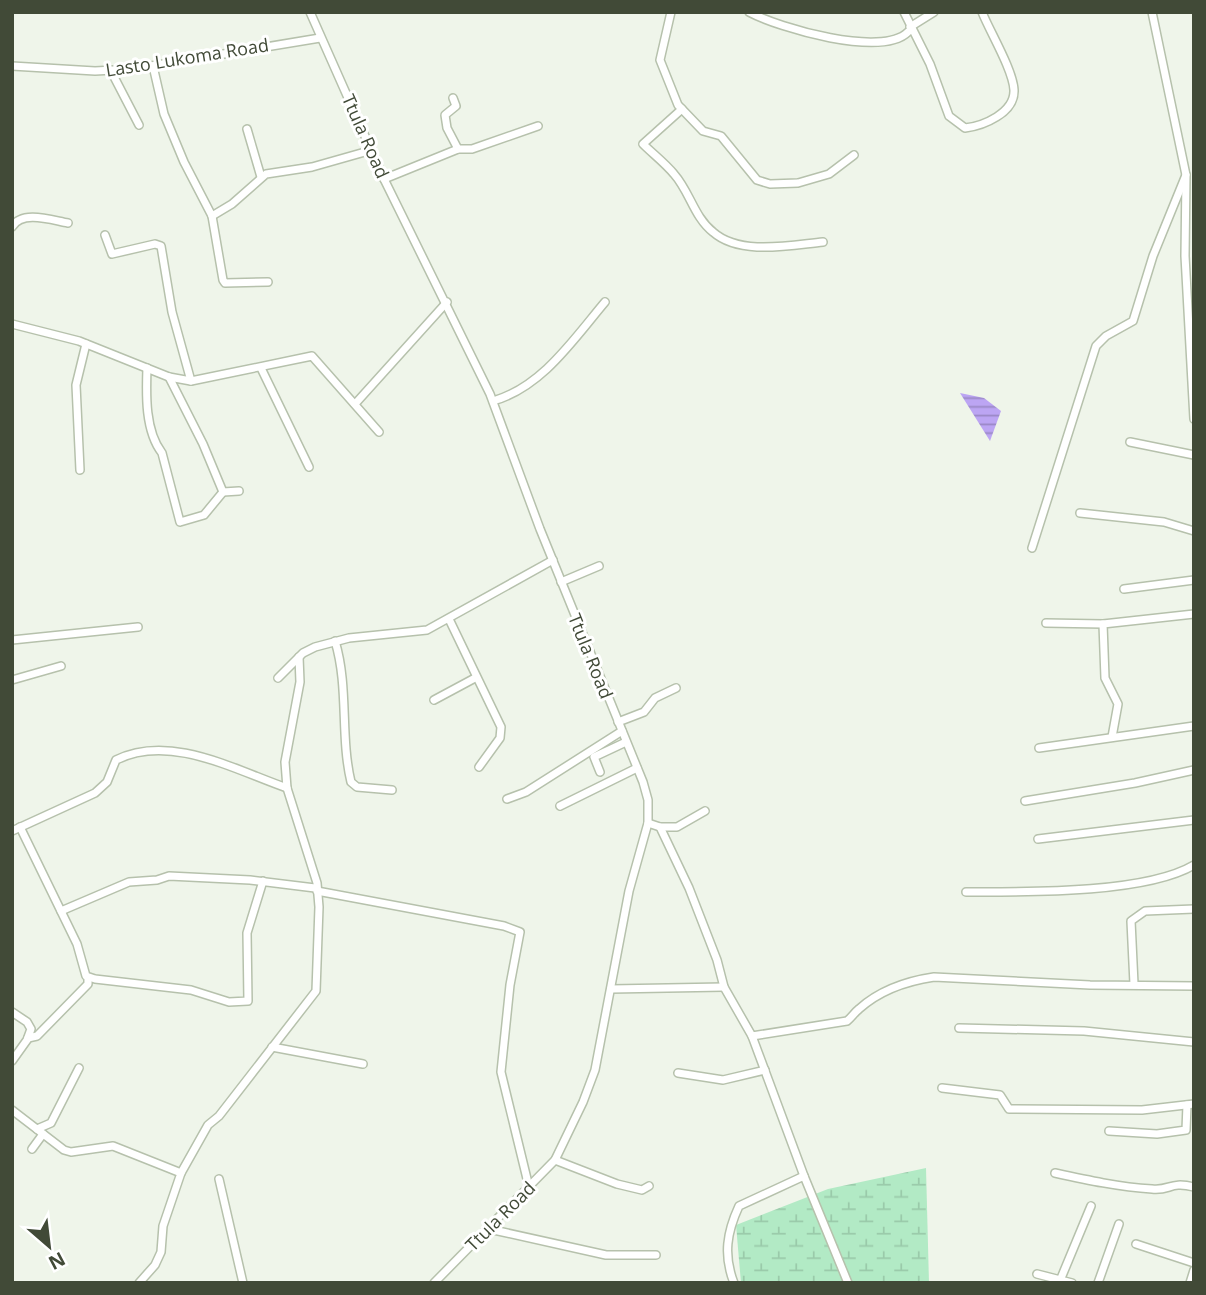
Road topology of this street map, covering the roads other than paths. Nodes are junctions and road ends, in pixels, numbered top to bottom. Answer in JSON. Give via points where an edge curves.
{"nodes":[{"id":1,"x":310,"y":12,"type":"edge"},
{"id":2,"x":671,"y":12,"type":"edge"},
{"id":3,"x":749,"y":12,"type":"edge"},
{"id":4,"x":904,"y":12,"type":"edge"},
{"id":5,"x":934,"y":12,"type":"edge"},
{"id":6,"x":982,"y":12,"type":"edge"},
{"id":7,"x":1152,"y":12,"type":"edge"},
{"id":8,"x":909,"y":30,"type":"junction"},
{"id":9,"x":320,"y":38,"type":"junction"},
{"id":10,"x":12,"y":66,"type":"edge"},
{"id":11,"x":153,"y":66,"type":"junction"},
{"id":12,"x":111,"y":71,"type":"junction"},
{"id":13,"x":453,"y":98,"type":"dead end"},
{"id":14,"x":682,"y":108,"type":"junction"},
{"id":15,"x":139,"y":125,"type":"dead end"},
{"id":16,"x":538,"y":126,"type":"dead end"},
{"id":17,"x":247,"y":129,"type":"dead end"},
{"id":18,"x":458,"y":149,"type":"junction"},
{"id":19,"x":372,"y":150,"type":"junction"},
{"id":20,"x":854,"y":155,"type":"dead end"},
{"id":21,"x":1186,"y":175,"type":"junction"},
{"id":22,"x":261,"y":177,"type":"junction"},
{"id":23,"x":384,"y":179,"type":"junction"},
{"id":24,"x":212,"y":216,"type":"junction"},
{"id":25,"x":68,"y":223,"type":"dead end"},
{"id":26,"x":12,"y":227,"type":"edge"},
{"id":27,"x":105,"y":235,"type":"dead end"},
{"id":28,"x":823,"y":242,"type":"dead end"},
{"id":29,"x":268,"y":282,"type":"dead end"},
{"id":30,"x":447,"y":302,"type":"junction"},
{"id":31,"x":605,"y":302,"type":"dead end"},
{"id":32,"x":12,"y":324,"type":"edge"},
{"id":33,"x":1192,"y":331,"type":"edge"},
{"id":34,"x":86,"y":344,"type":"junction"},
{"id":35,"x":147,"y":368,"type":"junction"},
{"id":36,"x":261,"y":368,"type":"junction"},
{"id":37,"x":169,"y":377,"type":"junction"},
{"id":38,"x":191,"y":382,"type":"junction"},
{"id":39,"x":493,"y":401,"type":"junction"},
{"id":40,"x":355,"y":404,"type":"junction"},
{"id":41,"x":1194,"y":419,"type":"edge"},
{"id":42,"x":379,"y":432,"type":"dead end"},
{"id":43,"x":1130,"y":442,"type":"dead end"},
{"id":44,"x":1194,"y":455,"type":"edge"},
{"id":45,"x":309,"y":467,"type":"dead end"},
{"id":46,"x":80,"y":470,"type":"dead end"},
{"id":47,"x":239,"y":491,"type":"dead end"},
{"id":48,"x":223,"y":492,"type":"junction"},
{"id":49,"x":1080,"y":513,"type":"dead end"},
{"id":50,"x":1194,"y":531,"type":"edge"},
{"id":51,"x":1032,"y":548,"type":"dead end"},
{"id":52,"x":553,"y":560,"type":"junction"},
{"id":53,"x":599,"y":566,"type":"dead end"},
{"id":54,"x":1194,"y":580,"type":"edge"},
{"id":55,"x":561,"y":582,"type":"junction"},
{"id":56,"x":1124,"y":589,"type":"dead end"},
{"id":57,"x":1194,"y":614,"type":"edge"},
{"id":58,"x":449,"y":620,"type":"junction"},
{"id":59,"x":1046,"y":623,"type":"dead end"},
{"id":60,"x":1103,"y":624,"type":"junction"},
{"id":61,"x":138,"y":627,"type":"dead end"},
{"id":62,"x":12,"y":640,"type":"edge"},
{"id":63,"x":335,"y":641,"type":"junction"},
{"id":64,"x":299,"y":657,"type":"junction"},
{"id":65,"x":61,"y":666,"type":"dead end"},
{"id":66,"x":278,"y":678,"type":"dead end"},
{"id":67,"x":475,"y":678,"type":"junction"},
{"id":68,"x":12,"y":680,"type":"edge"},
{"id":69,"x":676,"y":688,"type":"dead end"},
{"id":70,"x":434,"y":700,"type":"dead end"},
{"id":71,"x":618,"y":722,"type":"junction"},
{"id":72,"x":1194,"y":726,"type":"edge"},
{"id":73,"x":622,"y":731,"type":"junction"},
{"id":74,"x":1112,"y":737,"type":"junction"},
{"id":75,"x":626,"y":742,"type":"junction"},
{"id":76,"x":1039,"y":748,"type":"dead end"},
{"id":77,"x":479,"y":767,"type":"dead end"},
{"id":78,"x":637,"y":768,"type":"junction"},
{"id":79,"x":1194,"y":770,"type":"edge"},
{"id":80,"x":600,"y":772,"type":"dead end"},
{"id":81,"x":287,"y":788,"type":"junction"},
{"id":82,"x":392,"y":790,"type":"dead end"},
{"id":83,"x":507,"y":799,"type":"dead end"},
{"id":84,"x":1025,"y":801,"type":"dead end"},
{"id":85,"x":560,"y":806,"type":"dead end"},
{"id":86,"x":705,"y":811,"type":"dead end"},
{"id":87,"x":1194,"y":820,"type":"edge"},
{"id":88,"x":648,"y":823,"type":"junction"},
{"id":89,"x":660,"y":827,"type":"junction"},
{"id":90,"x":16,"y":829,"type":"edge"},
{"id":91,"x":1038,"y":839,"type":"dead end"},
{"id":92,"x":1194,"y":865,"type":"edge"},
{"id":93,"x":263,"y":881,"type":"junction"},
{"id":94,"x":316,"y":890,"type":"junction"},
{"id":95,"x":966,"y":892,"type":"dead end"},
{"id":96,"x":1194,"y":909,"type":"edge"},
{"id":97,"x":61,"y":911,"type":"junction"},
{"id":98,"x":88,"y":978,"type":"junction"},
{"id":99,"x":1134,"y":984,"type":"junction"},
{"id":100,"x":1194,"y":986,"type":"edge"},
{"id":101,"x":724,"y":987,"type":"junction"},
{"id":102,"x":611,"y":989,"type":"junction"},
{"id":103,"x":12,"y":1012,"type":"edge"},
{"id":104,"x":959,"y":1028,"type":"dead end"},
{"id":105,"x":752,"y":1036,"type":"junction"},
{"id":106,"x":28,"y":1038,"type":"junction"},
{"id":107,"x":1194,"y":1042,"type":"edge"},
{"id":108,"x":272,"y":1047,"type":"junction"},
{"id":109,"x":12,"y":1061,"type":"edge"},
{"id":110,"x":363,"y":1064,"type":"dead end"},
{"id":111,"x":79,"y":1068,"type":"dead end"},
{"id":112,"x":765,"y":1070,"type":"junction"},
{"id":113,"x":678,"y":1073,"type":"dead end"},
{"id":114,"x":942,"y":1087,"type":"dead end"},
{"id":115,"x":1190,"y":1104,"type":"edge"},
{"id":116,"x":13,"y":1114,"type":"edge"},
{"id":117,"x":1109,"y":1130,"type":"dead end"},
{"id":118,"x":40,"y":1132,"type":"junction"},
{"id":119,"x":32,"y":1149,"type":"dead end"},
{"id":120,"x":555,"y":1160,"type":"junction"},
{"id":121,"x":181,"y":1173,"type":"junction"},
{"id":122,"x":1055,"y":1173,"type":"dead end"},
{"id":123,"x":804,"y":1176,"type":"junction"},
{"id":124,"x":219,"y":1180,"type":"dead end"},
{"id":125,"x":649,"y":1186,"type":"dead end"},
{"id":126,"x":1194,"y":1187,"type":"edge"},
{"id":127,"x":529,"y":1188,"type":"junction"},
{"id":128,"x":1091,"y":1206,"type":"dead end"},
{"id":129,"x":1119,"y":1224,"type":"dead end"},
{"id":130,"x":489,"y":1229,"type":"junction"},
{"id":131,"x":1136,"y":1244,"type":"dead end"},
{"id":132,"x":656,"y":1255,"type":"dead end"},
{"id":133,"x":1194,"y":1263,"type":"edge"},
{"id":134,"x":1194,"y":1270,"type":"edge"},
{"id":135,"x":1037,"y":1274,"type":"dead end"},
{"id":136,"x":1059,"y":1281,"type":"edge"},
{"id":137,"x":139,"y":1283,"type":"edge"},
{"id":138,"x":243,"y":1283,"type":"edge"},
{"id":139,"x":434,"y":1283,"type":"edge"},
{"id":140,"x":734,"y":1283,"type":"edge"},
{"id":141,"x":848,"y":1283,"type":"edge"},
{"id":142,"x":1072,"y":1283,"type":"edge"},
{"id":143,"x":1098,"y":1283,"type":"edge"},
{"id":144,"x":1190,"y":1283,"type":"edge"}],
"edges":[{"from":1,"to":9,"type":"street","name":"Ttula Road"},
{"from":2,"to":14,"type":"street","via":[[660,60]]},
{"from":3,"to":8,"type":"street","via":[[782,26],[854,41],[897,40]]},
{"from":4,"to":8,"type":"street"},
{"from":5,"to":8,"type":"street"},
{"from":6,"to":8,"type":"street","via":[[1014,90],[1011,104],[979,126],[965,128],[949,116],[930,64]]},
{"from":7,"to":21,"type":"street"},
{"from":9,"to":11,"type":"street","name":"Lasto Lukoma Road"},
{"from":9,"to":19,"type":"street","name":"Ttula Road"},
{"from":10,"to":12,"type":"street","name":"Lasto Lukoma Road"},
{"from":11,"to":12,"type":"street","name":"Lasto Lukoma Road"},
{"from":11,"to":24,"type":"street","via":[[164,114]]},
{"from":12,"to":15,"type":"street"},
{"from":13,"to":18,"type":"street","via":[[456,106],[445,115],[445,124]]},
{"from":14,"to":20,"type":"street","via":[[703,131],[721,136],[758,180],[770,184],[798,183],[829,174]]},
{"from":14,"to":28,"type":"street","via":[[643,144],[676,175],[714,234],[734,243],[765,247]]},
{"from":16,"to":18,"type":"street","via":[[472,149]]},
{"from":17,"to":22,"type":"street"},
{"from":18,"to":23,"type":"street"},
{"from":19,"to":22,"type":"street"},
{"from":19,"to":23,"type":"street","name":"Ttula Road"},
{"from":21,"to":33,"type":"street","via":[[1185,256]]},
{"from":21,"to":51,"type":"street","via":[[1133,321],[1096,346]]},
{"from":22,"to":24,"type":"street"},
{"from":23,"to":30,"type":"street","name":"Ttula Road"},
{"from":24,"to":29,"type":"street","via":[[225,283]]},
{"from":25,"to":26,"type":"street","via":[[30,217]]},
{"from":27,"to":38,"type":"street","via":[[112,254],[161,246]]},
{"from":30,"to":39,"type":"street","name":"Ttula Road"},
{"from":30,"to":40,"type":"street"},
{"from":31,"to":39,"type":"street","via":[[556,361],[514,395]]},
{"from":32,"to":34,"type":"street"},
{"from":33,"to":41,"type":"street"},
{"from":34,"to":35,"type":"street"},
{"from":34,"to":46,"type":"street","via":[[76,385]]},
{"from":35,"to":37,"type":"street"},
{"from":35,"to":48,"type":"street","via":[[150,419],[180,522],[204,514]]},
{"from":36,"to":38,"type":"street"},
{"from":36,"to":40,"type":"street","via":[[312,356]]},
{"from":36,"to":45,"type":"street"},
{"from":37,"to":38,"type":"street"},
{"from":37,"to":48,"type":"street"},
{"from":39,"to":52,"type":"street","name":"Ttula Road"},
{"from":40,"to":42,"type":"street"},
{"from":43,"to":44,"type":"street"},
{"from":47,"to":48,"type":"street"},
{"from":49,"to":50,"type":"street","via":[[1164,522]]},
{"from":52,"to":55,"type":"street","name":"Ttula Road"},
{"from":52,"to":58,"type":"street"},
{"from":53,"to":55,"type":"street"},
{"from":54,"to":56,"type":"street"},
{"from":55,"to":71,"type":"street","name":"Ttula Road"},
{"from":57,"to":60,"type":"street"},
{"from":58,"to":63,"type":"street","via":[[414,634]]},
{"from":58,"to":67,"type":"street"},
{"from":59,"to":60,"type":"street"},
{"from":60,"to":74,"type":"street","via":[[1105,678],[1118,704]]},
{"from":61,"to":62,"type":"street"},
{"from":63,"to":64,"type":"street"},
{"from":63,"to":82,"type":"street","via":[[351,782],[357,787]]},
{"from":64,"to":66,"type":"street"},
{"from":64,"to":81,"type":"street","via":[[300,682],[285,762]]},
{"from":65,"to":68,"type":"street"},
{"from":67,"to":70,"type":"street"},
{"from":67,"to":77,"type":"street","via":[[501,727],[500,738]]},
{"from":69,"to":71,"type":"street","via":[[655,698],[644,712]]},
{"from":71,"to":73,"type":"street","name":"Ttula Road"},
{"from":72,"to":74,"type":"street"},
{"from":73,"to":75,"type":"street","name":"Ttula Road"},
{"from":73,"to":83,"type":"street","via":[[526,792]]},
{"from":74,"to":76,"type":"street"},
{"from":75,"to":78,"type":"street","name":"Ttula Road"},
{"from":75,"to":80,"type":"street","via":[[594,757]]},
{"from":78,"to":85,"type":"street"},
{"from":78,"to":88,"type":"street","name":"Ttula Road","via":[[648,800]]},
{"from":79,"to":84,"type":"street"},
{"from":81,"to":90,"type":"street","via":[[180,752],[156,751],[116,760],[107,782],[95,793]]},
{"from":81,"to":94,"type":"street"},
{"from":86,"to":89,"type":"street","via":[[677,827]]},
{"from":87,"to":91,"type":"street"},
{"from":88,"to":89,"type":"street"},
{"from":88,"to":102,"type":"street","name":"Ttula Road","via":[[629,891]]},
{"from":89,"to":101,"type":"street","via":[[718,960]]},
{"from":90,"to":97,"type":"street"},
{"from":92,"to":95,"type":"street","via":[[1178,875],[1123,883],[1045,892]]},
{"from":93,"to":94,"type":"street"},
{"from":93,"to":97,"type":"street","via":[[169,876],[129,882]]},
{"from":93,"to":98,"type":"street","via":[[247,933],[248,1001],[229,1002],[191,990]]},
{"from":94,"to":108,"type":"street","via":[[316,991]]},
{"from":94,"to":127,"type":"street","via":[[520,932],[501,1072]]},
{"from":96,"to":99,"type":"street","via":[[1144,911],[1131,921]]},
{"from":97,"to":98,"type":"street"},
{"from":98,"to":106,"type":"street","via":[[89,984],[37,1036]]},
{"from":99,"to":100,"type":"street"},
{"from":99,"to":105,"type":"street","via":[[934,977],[892,988],[858,1009],[848,1021]]},
{"from":101,"to":102,"type":"street"},
{"from":101,"to":105,"type":"street"},
{"from":102,"to":120,"type":"street","name":"Ttula Road","via":[[595,1070]]},
{"from":103,"to":106,"type":"street","via":[[27,1022],[31,1029]]},
{"from":104,"to":107,"type":"street","via":[[1095,1031]]},
{"from":105,"to":112,"type":"street"},
{"from":106,"to":109,"type":"street"},
{"from":108,"to":110,"type":"street"},
{"from":108,"to":121,"type":"street","via":[[208,1125]]},
{"from":111,"to":118,"type":"street","via":[[51,1123]]},
{"from":112,"to":113,"type":"street","via":[[723,1080]]},
{"from":112,"to":123,"type":"street"},
{"from":114,"to":115,"type":"street","via":[[1000,1095],[1009,1109],[1142,1110]]},
{"from":115,"to":117,"type":"street","via":[[1186,1130],[1157,1134]]},
{"from":116,"to":118,"type":"street"},
{"from":118,"to":119,"type":"street"},
{"from":118,"to":121,"type":"street","via":[[64,1150],[113,1146]]},
{"from":120,"to":125,"type":"street","via":[[617,1184],[642,1190]]},
{"from":120,"to":127,"type":"street","name":"Ttula Road"},
{"from":121,"to":137,"type":"street","via":[[163,1226],[161,1252]]},
{"from":122,"to":126,"type":"street","via":[[1130,1188],[1162,1190],[1174,1183]]},
{"from":123,"to":140,"type":"street","via":[[739,1206],[726,1248]]},
{"from":123,"to":141,"type":"street"},
{"from":124,"to":138,"type":"street"},
{"from":127,"to":130,"type":"street","name":"Ttula Road"},
{"from":128,"to":136,"type":"street"},
{"from":129,"to":143,"type":"street"},
{"from":130,"to":132,"type":"street","via":[[606,1255]]},
{"from":130,"to":139,"type":"street","name":"Ttula Road"},
{"from":131,"to":133,"type":"street"},
{"from":134,"to":144,"type":"street"},
{"from":135,"to":136,"type":"street"},
{"from":136,"to":142,"type":"street"}]}
